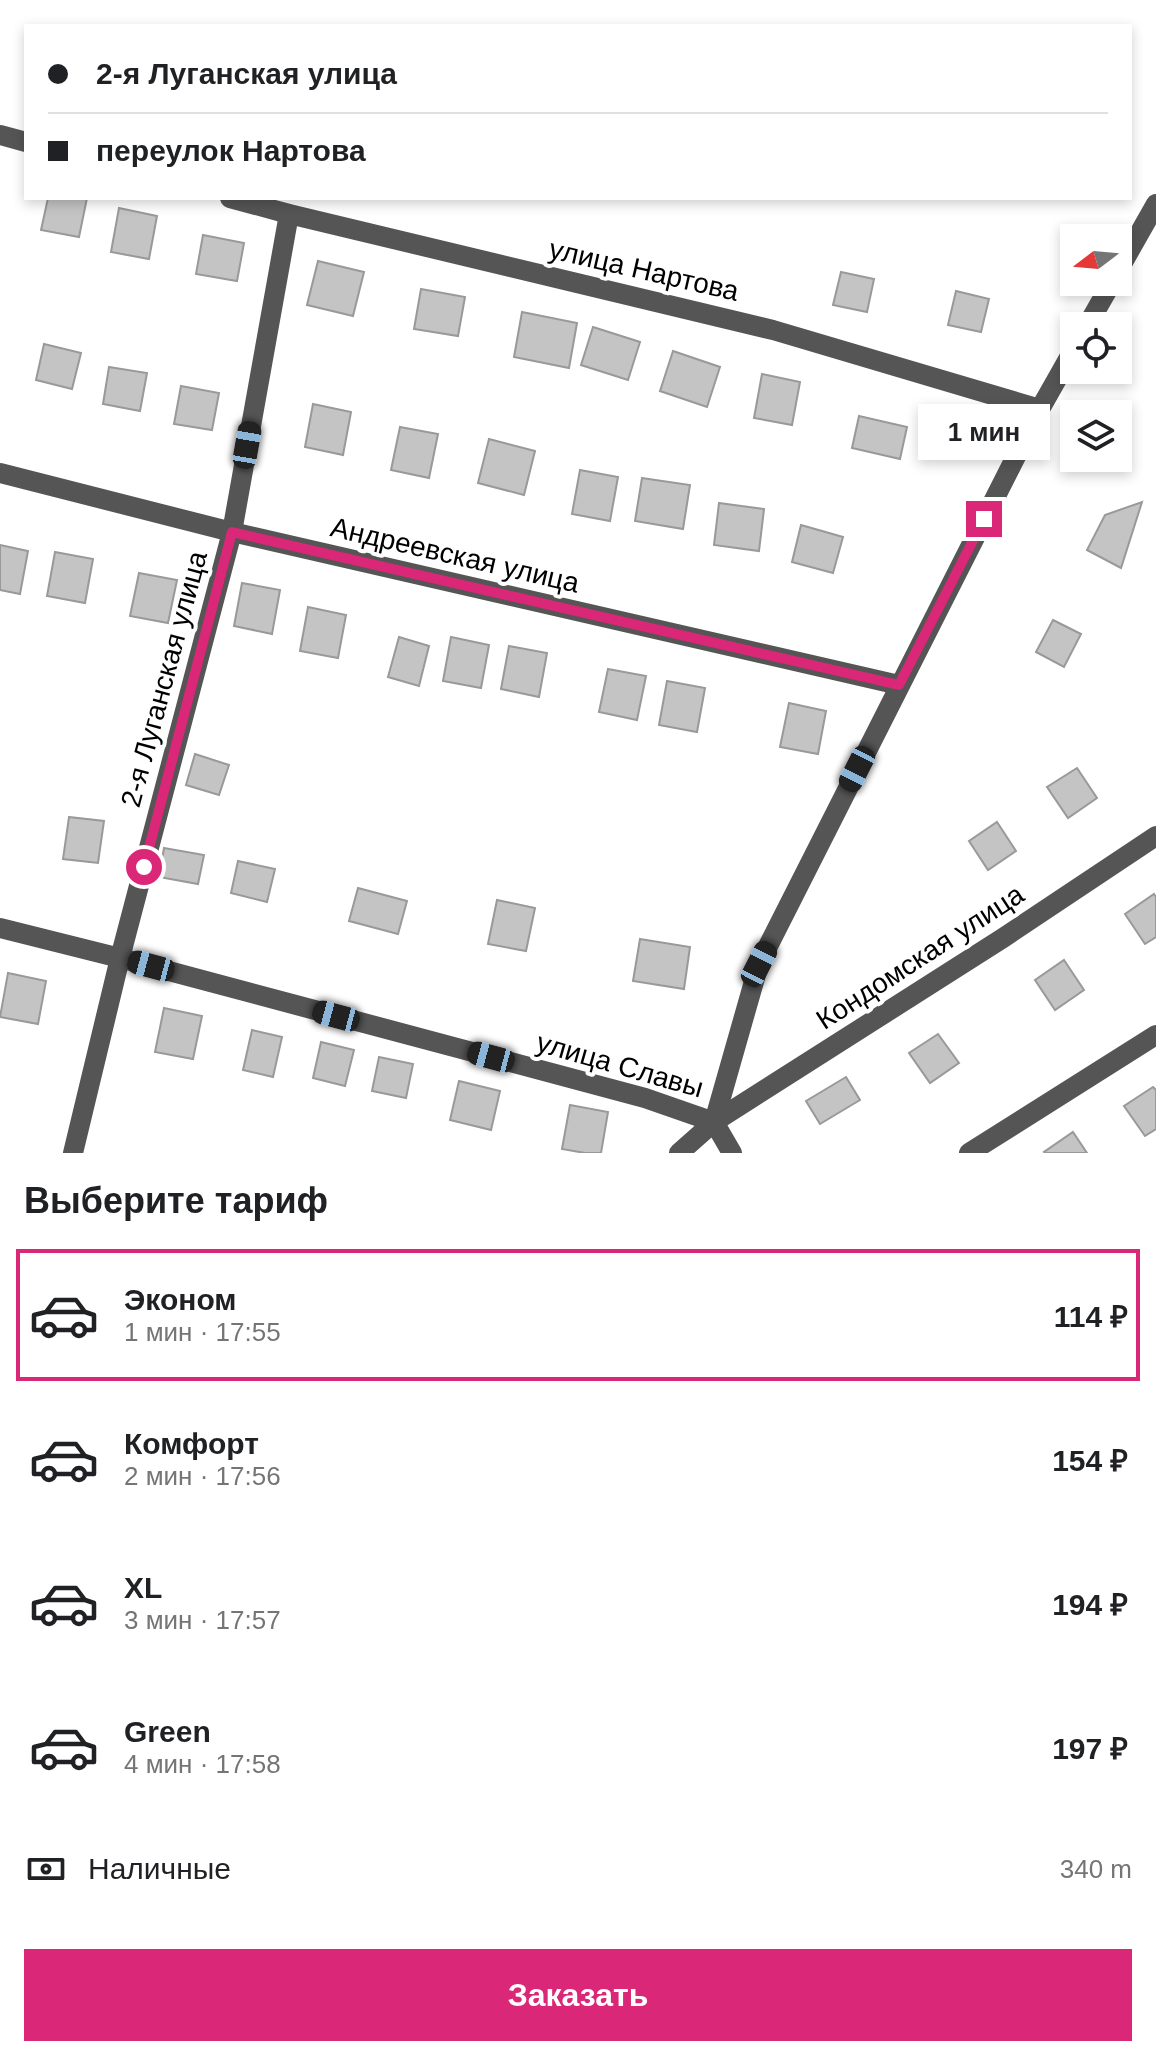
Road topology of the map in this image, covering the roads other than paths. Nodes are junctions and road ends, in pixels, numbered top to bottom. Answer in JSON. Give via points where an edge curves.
{"nodes":[{"id":1,"x":0,"y":135,"type":"edge"},
{"id":2,"x":24,"y":141,"type":"edge"},
{"id":3,"x":237,"y":200,"type":"edge"},
{"id":4,"x":1156,"y":204,"type":"edge"},
{"id":5,"x":289,"y":214,"type":"junction"},
{"id":6,"x":1132,"y":246,"type":"edge"},
{"id":7,"x":1060,"y":374,"type":"edge"},
{"id":8,"x":1040,"y":409,"type":"junction"},
{"id":9,"x":0,"y":473,"type":"edge"},
{"id":10,"x":232,"y":532,"type":"junction"},
{"id":11,"x":899,"y":685,"type":"junction"},
{"id":12,"x":1156,"y":836,"type":"edge"},
{"id":13,"x":0,"y":928,"type":"edge"},
{"id":14,"x":120,"y":958,"type":"junction"},
{"id":15,"x":1156,"y":1035,"type":"edge"},
{"id":16,"x":714,"y":1122,"type":"junction"},
{"id":17,"x":73,"y":1153,"type":"edge"},
{"id":18,"x":679,"y":1153,"type":"edge"},
{"id":19,"x":732,"y":1153,"type":"edge"},
{"id":20,"x":969,"y":1153,"type":"edge"}],
"edges":[{"from":1,"to":2,"type":"street"},
{"from":3,"to":5,"type":"street","name":"улица Нартова"},
{"from":4,"to":6,"type":"street"},
{"from":5,"to":8,"type":"street","name":"улица Нартова","via":[[773,330]]},
{"from":5,"to":10,"type":"street","name":"2-я Луганская улица"},
{"from":7,"to":8,"type":"street"},
{"from":8,"to":11,"type":"street"},
{"from":9,"to":10,"type":"street","name":"Андреевская улица"},
{"from":10,"to":11,"type":"street","name":"Андреевская улица"},
{"from":10,"to":14,"type":"street","name":"2-я Луганская улица"},
{"from":11,"to":16,"type":"street","via":[[759,964]]},
{"from":12,"to":16,"type":"street","name":"Кондомская улица"},
{"from":13,"to":14,"type":"street","name":"улица Славы"},
{"from":14,"to":16,"type":"street","name":"улица Славы","via":[[645,1098]]},
{"from":14,"to":17,"type":"street","name":"2-я Луганская улица"},
{"from":15,"to":20,"type":"street"},
{"from":16,"to":18,"type":"street","name":"Кондомская улица"},
{"from":16,"to":19,"type":"street"}]}
